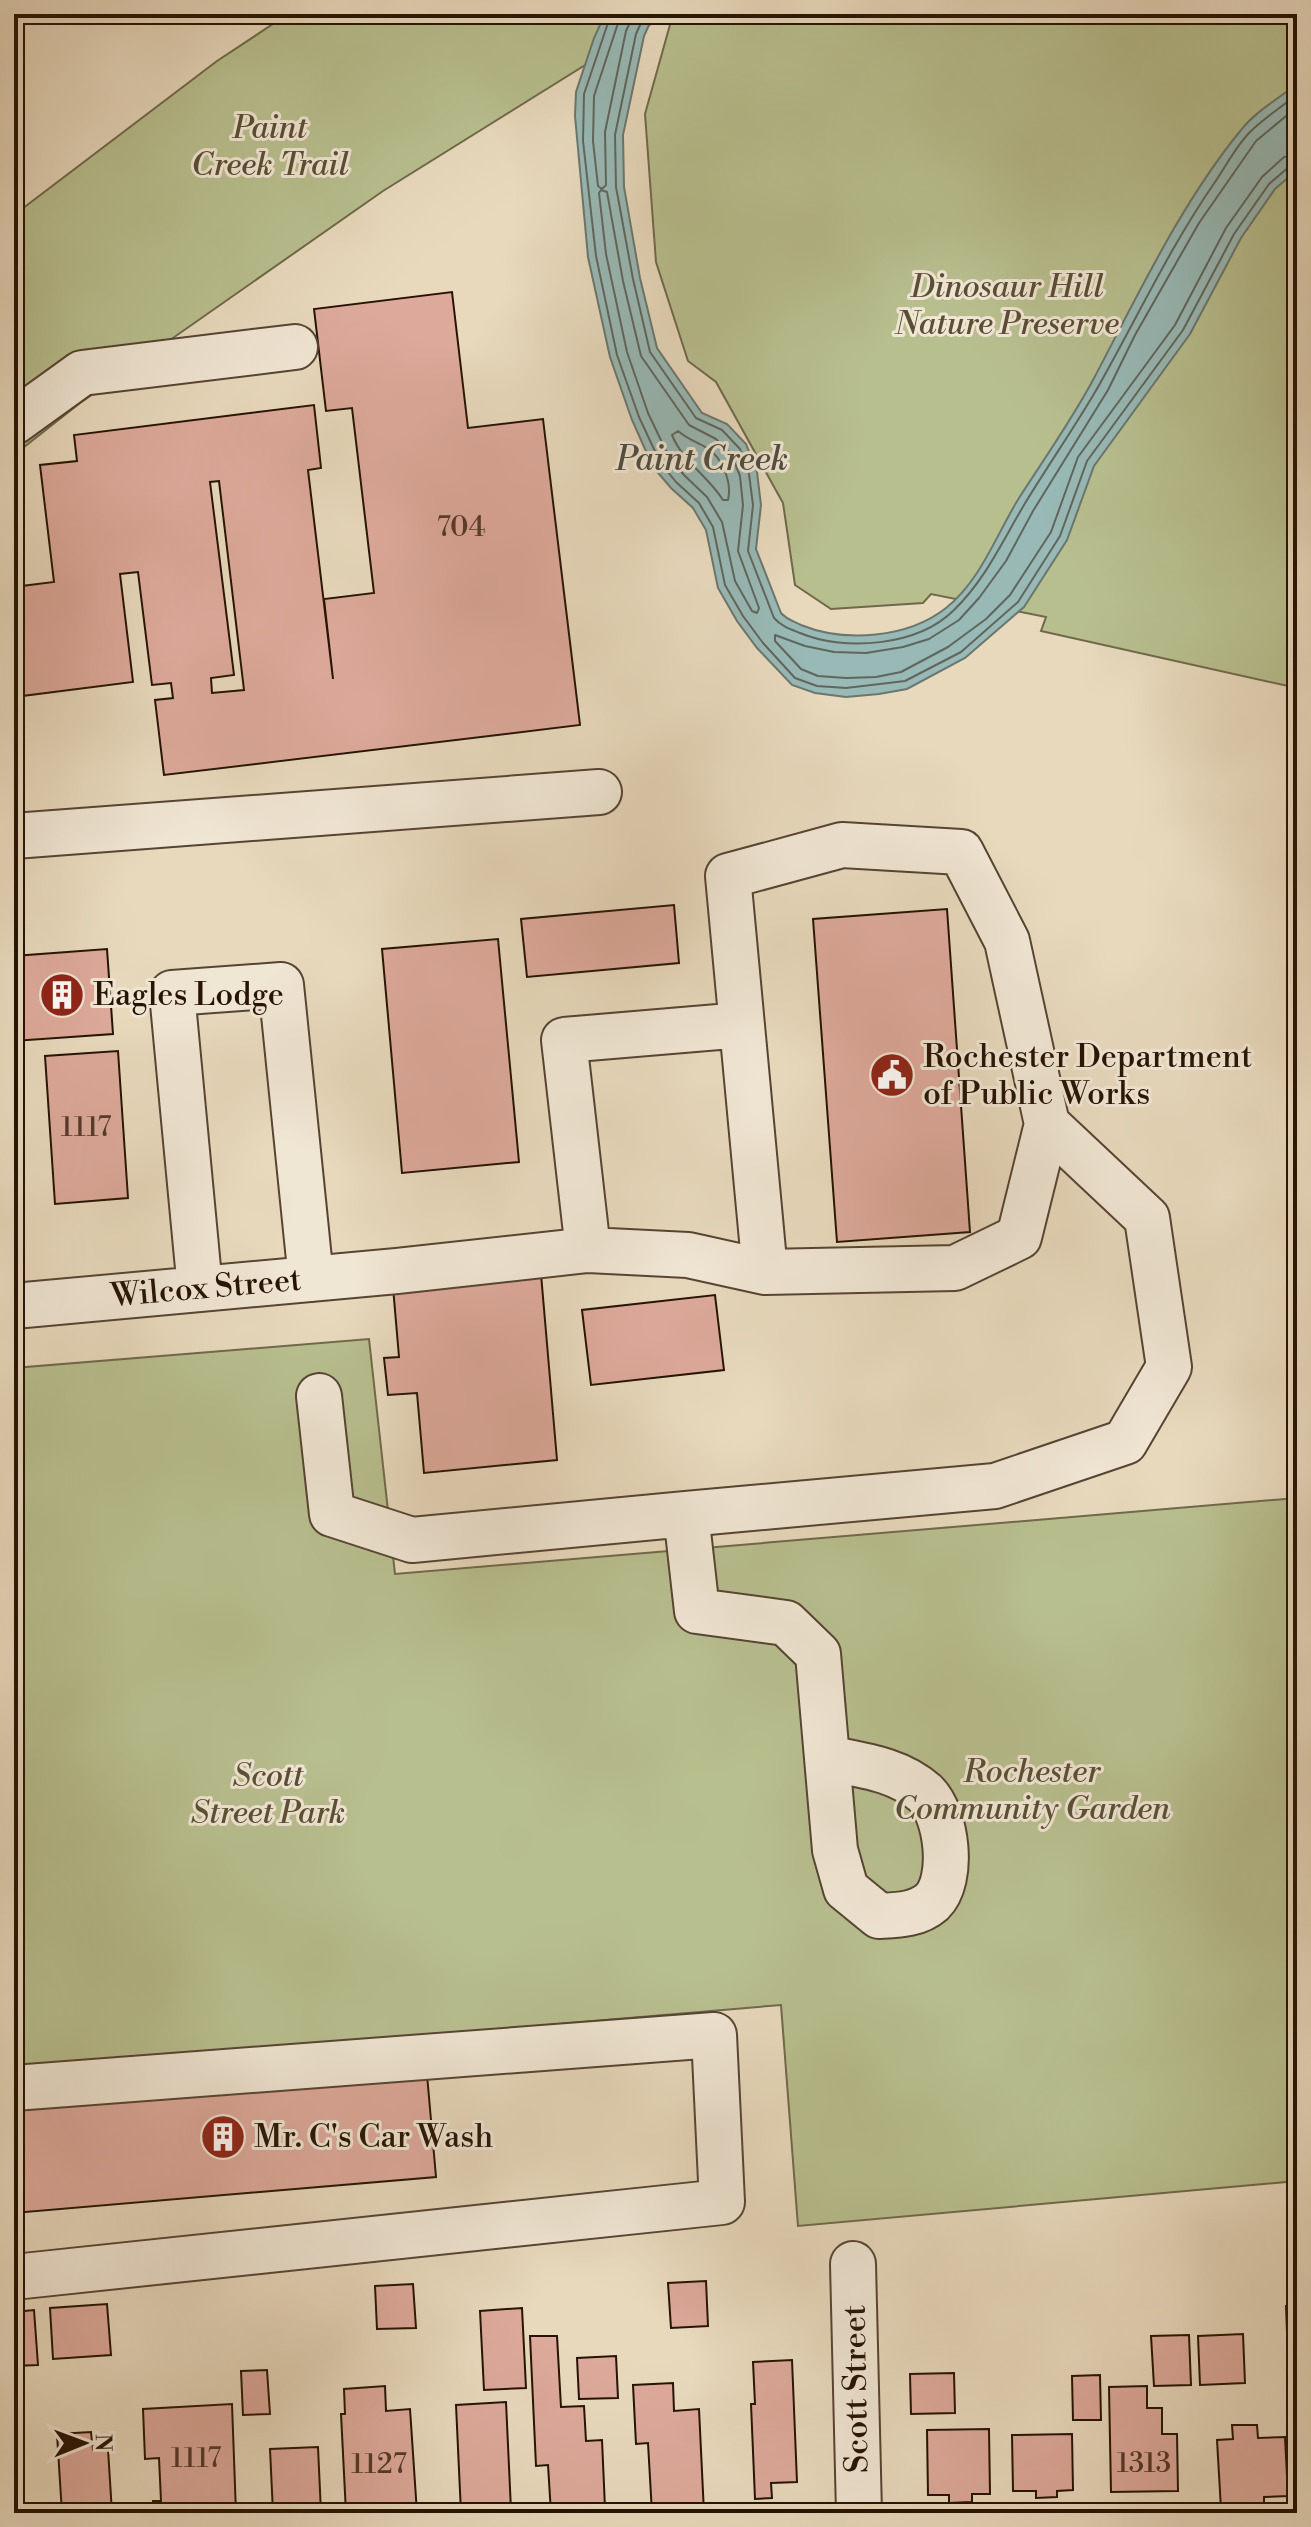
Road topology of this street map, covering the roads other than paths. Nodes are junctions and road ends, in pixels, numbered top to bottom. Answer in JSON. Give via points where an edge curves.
{"nodes":[{"id":1,"x":295,"y":347,"type":"dead end"},
{"id":2,"x":14,"y":422,"type":"edge"},
{"id":3,"x":599,"y":792,"type":"dead end"},
{"id":4,"x":14,"y":836,"type":"edge"},
{"id":5,"x":742,"y":1025,"type":"junction"},
{"id":6,"x":1047,"y":1124,"type":"junction"},
{"id":7,"x":588,"y":1250,"type":"junction"},
{"id":8,"x":765,"y":1272,"type":"junction"},
{"id":9,"x":311,"y":1279,"type":"junction"},
{"id":10,"x":200,"y":1289,"type":"junction"},
{"id":11,"x":14,"y":1306,"type":"edge"},
{"id":12,"x":319,"y":1396,"type":"dead end"},
{"id":13,"x":686,"y":1514,"type":"junction"},
{"id":14,"x":827,"y":1758,"type":"dead end"},
{"id":15,"x":14,"y":2088,"type":"edge"},
{"id":16,"x":853,"y":2264,"type":"dead end"},
{"id":17,"x":14,"y":2277,"type":"edge"},
{"id":18,"x":859,"y":2513,"type":"edge"}],
"edges":[{"from":1,"to":2,"type":"street","via":[[82,373]]},
{"from":3,"to":4,"type":"street"},
{"from":5,"to":6,"type":"street","via":[[728,876],[842,845],[961,852],[1007,941]]},
{"from":5,"to":7,"type":"street","via":[[564,1040]]},
{"from":5,"to":8,"type":"street"},
{"from":6,"to":8,"type":"street","name":"Wilcox Street","via":[[1019,1237],[955,1268]]},
{"from":6,"to":13,"type":"street","via":[[1147,1218],[1169,1367],[1125,1442],[995,1486]]},
{"from":7,"to":8,"type":"street","name":"Wilcox Street","via":[[688,1255]]},
{"from":7,"to":9,"type":"street","name":"Wilcox Street"},
{"from":9,"to":10,"type":"street","name":"Wilcox Street"},
{"from":9,"to":10,"type":"street","via":[[281,985],[172,993]]},
{"from":10,"to":11,"type":"street","name":"Wilcox Street"},
{"from":12,"to":13,"type":"street","via":[[332,1514],[412,1540]]},
{"from":13,"to":14,"type":"street","via":[[697,1611],[786,1623],[818,1654]]},
{"from":15,"to":17,"type":"street","via":[[714,2035],[722,2202]]},
{"from":16,"to":18,"type":"street","name":"Scott Street"}]}
